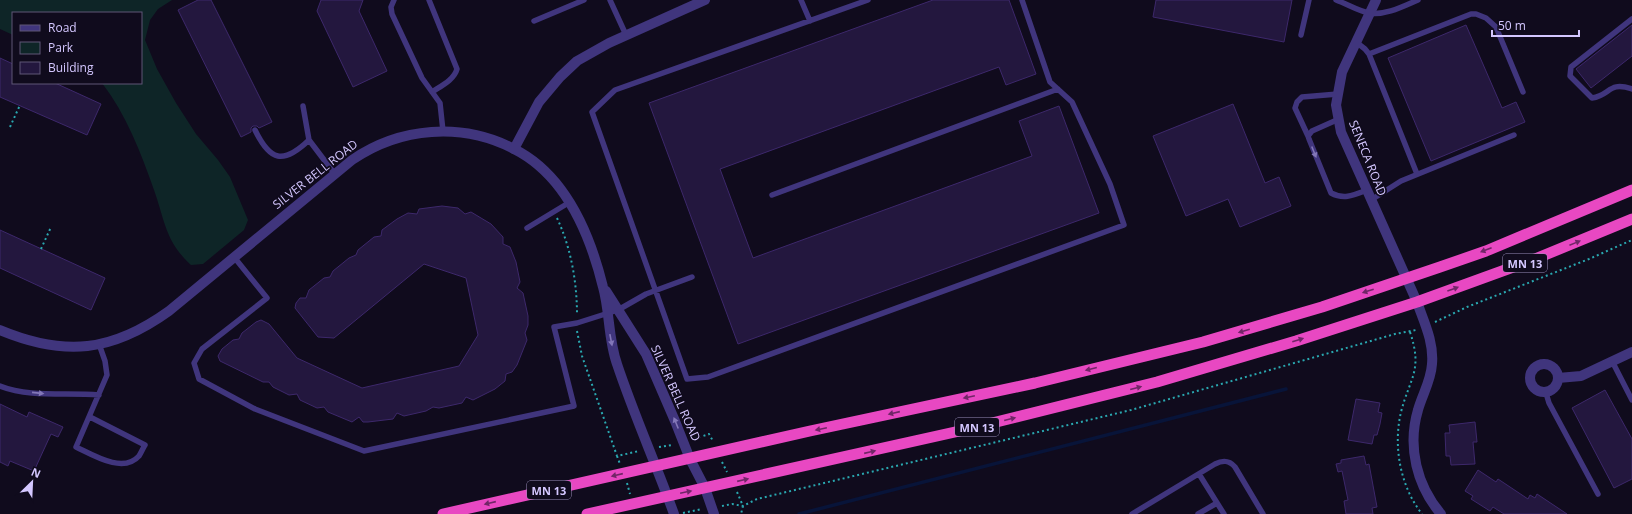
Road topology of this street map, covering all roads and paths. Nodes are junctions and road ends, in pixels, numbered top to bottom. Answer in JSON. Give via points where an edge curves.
{"nodes":[{"id":1,"x":394,"y":0,"type":"edge"},
{"id":2,"x":429,"y":0,"type":"edge"},
{"id":3,"x":584,"y":0,"type":"edge"},
{"id":4,"x":610,"y":0,"type":"edge"},
{"id":5,"x":705,"y":0,"type":"edge"},
{"id":6,"x":801,"y":0,"type":"edge"},
{"id":7,"x":868,"y":0,"type":"edge"},
{"id":8,"x":1022,"y":0,"type":"edge"},
{"id":9,"x":1309,"y":0,"type":"edge"},
{"id":10,"x":1336,"y":0,"type":"edge"},
{"id":11,"x":1376,"y":0,"type":"edge"},
{"id":12,"x":1418,"y":0,"type":"edge"},
{"id":13,"x":1369,"y":13,"type":"junction"},
{"id":14,"x":1632,"y":19,"type":"edge"},
{"id":15,"x":534,"y":21,"type":"dead end"},
{"id":16,"x":810,"y":21,"type":"junction"},
{"id":17,"x":626,"y":35,"type":"junction"},
{"id":18,"x":1302,"y":35,"type":"dead end"},
{"id":19,"x":1356,"y":42,"type":"junction"},
{"id":20,"x":1369,"y":54,"type":"junction"},
{"id":21,"x":1058,"y":89,"type":"junction"},
{"id":22,"x":1632,"y":89,"type":"edge"},
{"id":23,"x":432,"y":92,"type":"junction"},
{"id":24,"x":1523,"y":92,"type":"dead end"},
{"id":25,"x":1338,"y":94,"type":"junction"},
{"id":26,"x":20,"y":105,"type":"dead end"},
{"id":27,"x":303,"y":106,"type":"dead end"},
{"id":28,"x":1339,"y":119,"type":"junction"},
{"id":29,"x":10,"y":127,"type":"dead end"},
{"id":30,"x":255,"y":130,"type":"dead end"},
{"id":31,"x":443,"y":131,"type":"junction"},
{"id":32,"x":1308,"y":136,"type":"junction"},
{"id":33,"x":1514,"y":136,"type":"dead end"},
{"id":34,"x":309,"y":140,"type":"junction"},
{"id":35,"x":514,"y":149,"type":"junction"},
{"id":36,"x":334,"y":173,"type":"junction"},
{"id":37,"x":1417,"y":174,"type":"junction"},
{"id":38,"x":1367,"y":190,"type":"junction"},
{"id":39,"x":1632,"y":190,"type":"edge"},
{"id":40,"x":772,"y":195,"type":"dead end"},
{"id":41,"x":1371,"y":200,"type":"junction"},
{"id":42,"x":570,"y":202,"type":"junction"},
{"id":43,"x":1632,"y":219,"type":"edge"},
{"id":44,"x":51,"y":227,"type":"dead end"},
{"id":45,"x":527,"y":228,"type":"dead end"},
{"id":46,"x":1632,"y":240,"type":"edge"},
{"id":47,"x":41,"y":249,"type":"dead end"},
{"id":48,"x":234,"y":257,"type":"junction"},
{"id":49,"x":692,"y":276,"type":"dead end"},
{"id":50,"x":1405,"y":279,"type":"junction"},
{"id":51,"x":604,"y":288,"type":"junction"},
{"id":52,"x":655,"y":290,"type":"junction"},
{"id":53,"x":1417,"y":302,"type":"junction"},
{"id":54,"x":618,"y":310,"type":"junction"},
{"id":55,"x":607,"y":314,"type":"junction"},
{"id":56,"x":1425,"y":327,"type":"junction"},
{"id":57,"x":0,"y":330,"type":"edge"},
{"id":58,"x":99,"y":344,"type":"junction"},
{"id":59,"x":1632,"y":352,"type":"edge"},
{"id":60,"x":1612,"y":361,"type":"junction"},
{"id":61,"x":1558,"y":378,"type":"junction"},
{"id":62,"x":0,"y":386,"type":"edge"},
{"id":63,"x":1546,"y":393,"type":"junction"},
{"id":64,"x":99,"y":395,"type":"junction"},
{"id":65,"x":1632,"y":400,"type":"edge"},
{"id":66,"x":90,"y":417,"type":"junction"},
{"id":67,"x":690,"y":459,"type":"junction"},
{"id":68,"x":655,"y":466,"type":"junction"},
{"id":69,"x":1199,"y":474,"type":"junction"},
{"id":70,"x":704,"y":488,"type":"junction"},
{"id":71,"x":1598,"y":494,"type":"dead end"},
{"id":72,"x":668,"y":496,"type":"junction"},
{"id":73,"x":1217,"y":503,"type":"junction"},
{"id":74,"x":443,"y":514,"type":"edge"},
{"id":75,"x":587,"y":514,"type":"edge"},
{"id":76,"x":674,"y":514,"type":"edge"},
{"id":77,"x":714,"y":514,"type":"edge"},
{"id":78,"x":741,"y":514,"type":"edge"},
{"id":79,"x":1132,"y":514,"type":"edge"},
{"id":80,"x":1198,"y":514,"type":"edge"},
{"id":81,"x":1224,"y":514,"type":"edge"},
{"id":82,"x":1263,"y":514,"type":"edge"},
{"id":83,"x":1441,"y":514,"type":"edge"}],
"edges":[{"from":1,"to":23,"type":"lane","via":[[392,14],[422,78]]},
{"from":2,"to":23,"type":"lane","via":[[457,69],[454,76]]},
{"from":3,"to":15,"type":"lane"},
{"from":4,"to":17,"type":"lane"},
{"from":5,"to":17,"type":"street"},
{"from":6,"to":16,"type":"lane"},
{"from":7,"to":16,"type":"lane"},
{"from":8,"to":21,"type":"lane","via":[[1050,82]]},
{"from":9,"to":18,"type":"lane"},
{"from":10,"to":13,"type":"lane"},
{"from":11,"to":13,"type":"street","name":"SENECA ROAD"},
{"from":12,"to":13,"type":"lane","via":[[1396,9]]},
{"from":13,"to":19,"type":"street","name":"SENECA ROAD"},
{"from":14,"to":22,"type":"lane","via":[[1571,67],[1570,76],[1592,98],[1615,86]]},
{"from":16,"to":52,"type":"lane","via":[[615,90],[592,112]]},
{"from":17,"to":35,"type":"street","via":[[584,57],[560,77],[539,102]]},
{"from":19,"to":20,"type":"lane"},
{"from":19,"to":25,"type":"street","name":"SENECA ROAD","via":[[1342,72]]},
{"from":20,"to":24,"type":"lane","via":[[1476,14],[1496,26]]},
{"from":20,"to":37,"type":"lane"},
{"from":21,"to":40,"type":"lane"},
{"from":21,"to":52,"type":"lane","via":[[1072,102],[1110,184],[1124,225],[708,377],[687,379]]},
{"from":23,"to":31,"type":"lane","via":[[441,107]]},
{"from":25,"to":28,"type":"street","name":"SENECA ROAD","via":[[1336,105]]},
{"from":25,"to":32,"type":"lane","via":[[1302,97],[1296,102],[1295,108]]},
{"from":26,"to":29,"type":"path"},
{"from":27,"to":34,"type":"lane"},
{"from":28,"to":32,"type":"lane","via":[[1312,131]]},
{"from":28,"to":38,"type":"street","name":"SENECA ROAD","via":[[1341,132]]},
{"from":30,"to":34,"type":"lane","via":[[263,146],[270,153],[280,157],[299,150]]},
{"from":31,"to":35,"type":"street","name":"SILVER BELL ROAD","via":[[480,136]]},
{"from":31,"to":36,"type":"street","name":"SILVER BELL ROAD","via":[[417,133],[382,142],[359,154]]},
{"from":32,"to":38,"type":"lane","one_way":true,"via":[[1331,193],[1338,197],[1348,197]]},
{"from":33,"to":37,"type":"lane"},
{"from":34,"to":36,"type":"lane"},
{"from":35,"to":42,"type":"street","name":"SILVER BELL ROAD","via":[[545,171]]},
{"from":36,"to":48,"type":"street","name":"SILVER BELL ROAD"},
{"from":37,"to":41,"type":"lane"},
{"from":38,"to":41,"type":"street","name":"SENECA ROAD"},
{"from":39,"to":50,"type":"highway","number":"MN 13","one_way":true,"via":[[1486,251]]},
{"from":41,"to":50,"type":"street","name":"SENECA ROAD"},
{"from":42,"to":45,"type":"lane"},
{"from":42,"to":51,"type":"street","name":"SILVER BELL ROAD","via":[[586,236]]},
{"from":53,"to":43,"type":"highway","number":"MN 13","one_way":true,"via":[[1535,260]]},
{"from":44,"to":47,"type":"path"},
{"from":46,"to":56,"type":"path","via":[[1467,307]]},
{"from":48,"to":55,"type":"lane","via":[[267,298],[202,349],[194,363],[198,379],[255,409],[364,450],[574,406],[554,327]]},
{"from":48,"to":58,"type":"street","name":"SILVER BELL ROAD","via":[[152,323],[126,336]]},
{"from":49,"to":52,"type":"lane"},
{"from":50,"to":53,"type":"street","name":"SENECA ROAD"},
{"from":50,"to":67,"type":"highway","number":"MN 13","one_way":true,"via":[[1248,330],[1152,355]]},
{"from":51,"to":54,"type":"street","name":"SILVER BELL ROAD"},
{"from":51,"to":55,"type":"street","name":"SILVER BELL ROAD"},
{"from":52,"to":54,"type":"lane"},
{"from":53,"to":56,"type":"street","name":"SENECA ROAD"},
{"from":70,"to":53,"type":"highway","number":"MN 13","one_way":true,"via":[[1138,388]]},
{"from":54,"to":55,"type":"lane"},
{"from":67,"to":54,"type":"street","name":"SILVER BELL ROAD","one_way":true,"via":[[646,354]]},
{"from":55,"to":68,"type":"street","name":"SILVER BELL ROAD","one_way":true,"via":[[616,363]]},
{"from":56,"to":78,"type":"path","via":[[1131,410],[757,499],[743,506]]},
{"from":56,"to":83,"type":"street","name":"SENECA ROAD","via":[[1432,346],[1432,366],[1416,419],[1414,453],[1424,488]]},
{"from":57,"to":58,"type":"street","name":"SILVER BELL ROAD","via":[[49,346]]},
{"from":58,"to":64,"type":"lane","via":[[107,375]]},
{"from":59,"to":60,"type":"street"},
{"from":60,"to":61,"type":"street","via":[[1581,376]]},
{"from":60,"to":65,"type":"lane"},
{"from":61,"to":63,"type":"street","via":[[1555,388]]},
{"from":61,"to":63,"type":"street","via":[[1554,368],[1548,364],[1541,364],[1532,370],[1529,380],[1531,386],[1539,392]]},
{"from":62,"to":64,"type":"lane","one_way":true,"via":[[10,390],[48,394]]},
{"from":63,"to":71,"type":"lane"},
{"from":64,"to":66,"type":"lane"},
{"from":66,"to":66,"type":"lane","via":[[76,448],[108,462],[126,464],[138,457],[145,445]]},
{"from":67,"to":68,"type":"highway","number":"MN 13"},
{"from":67,"to":70,"type":"street","name":"SILVER BELL ROAD"},
{"from":68,"to":72,"type":"street","name":"SILVER BELL ROAD"},
{"from":68,"to":74,"type":"highway","number":"MN 13","one_way":true},
{"from":69,"to":73,"type":"lane"},
{"from":69,"to":79,"type":"lane"},
{"from":69,"to":82,"type":"lane","via":[[1221,462],[1230,462]]},
{"from":72,"to":70,"type":"highway","number":"MN 13","one_way":true},
{"from":70,"to":77,"type":"street","name":"SILVER BELL ROAD"},
{"from":72,"to":75,"type":"highway","number":"MN 13"},
{"from":72,"to":76,"type":"street","name":"SILVER BELL ROAD"},
{"from":73,"to":80,"type":"lane"},
{"from":73,"to":81,"type":"lane"}]}
